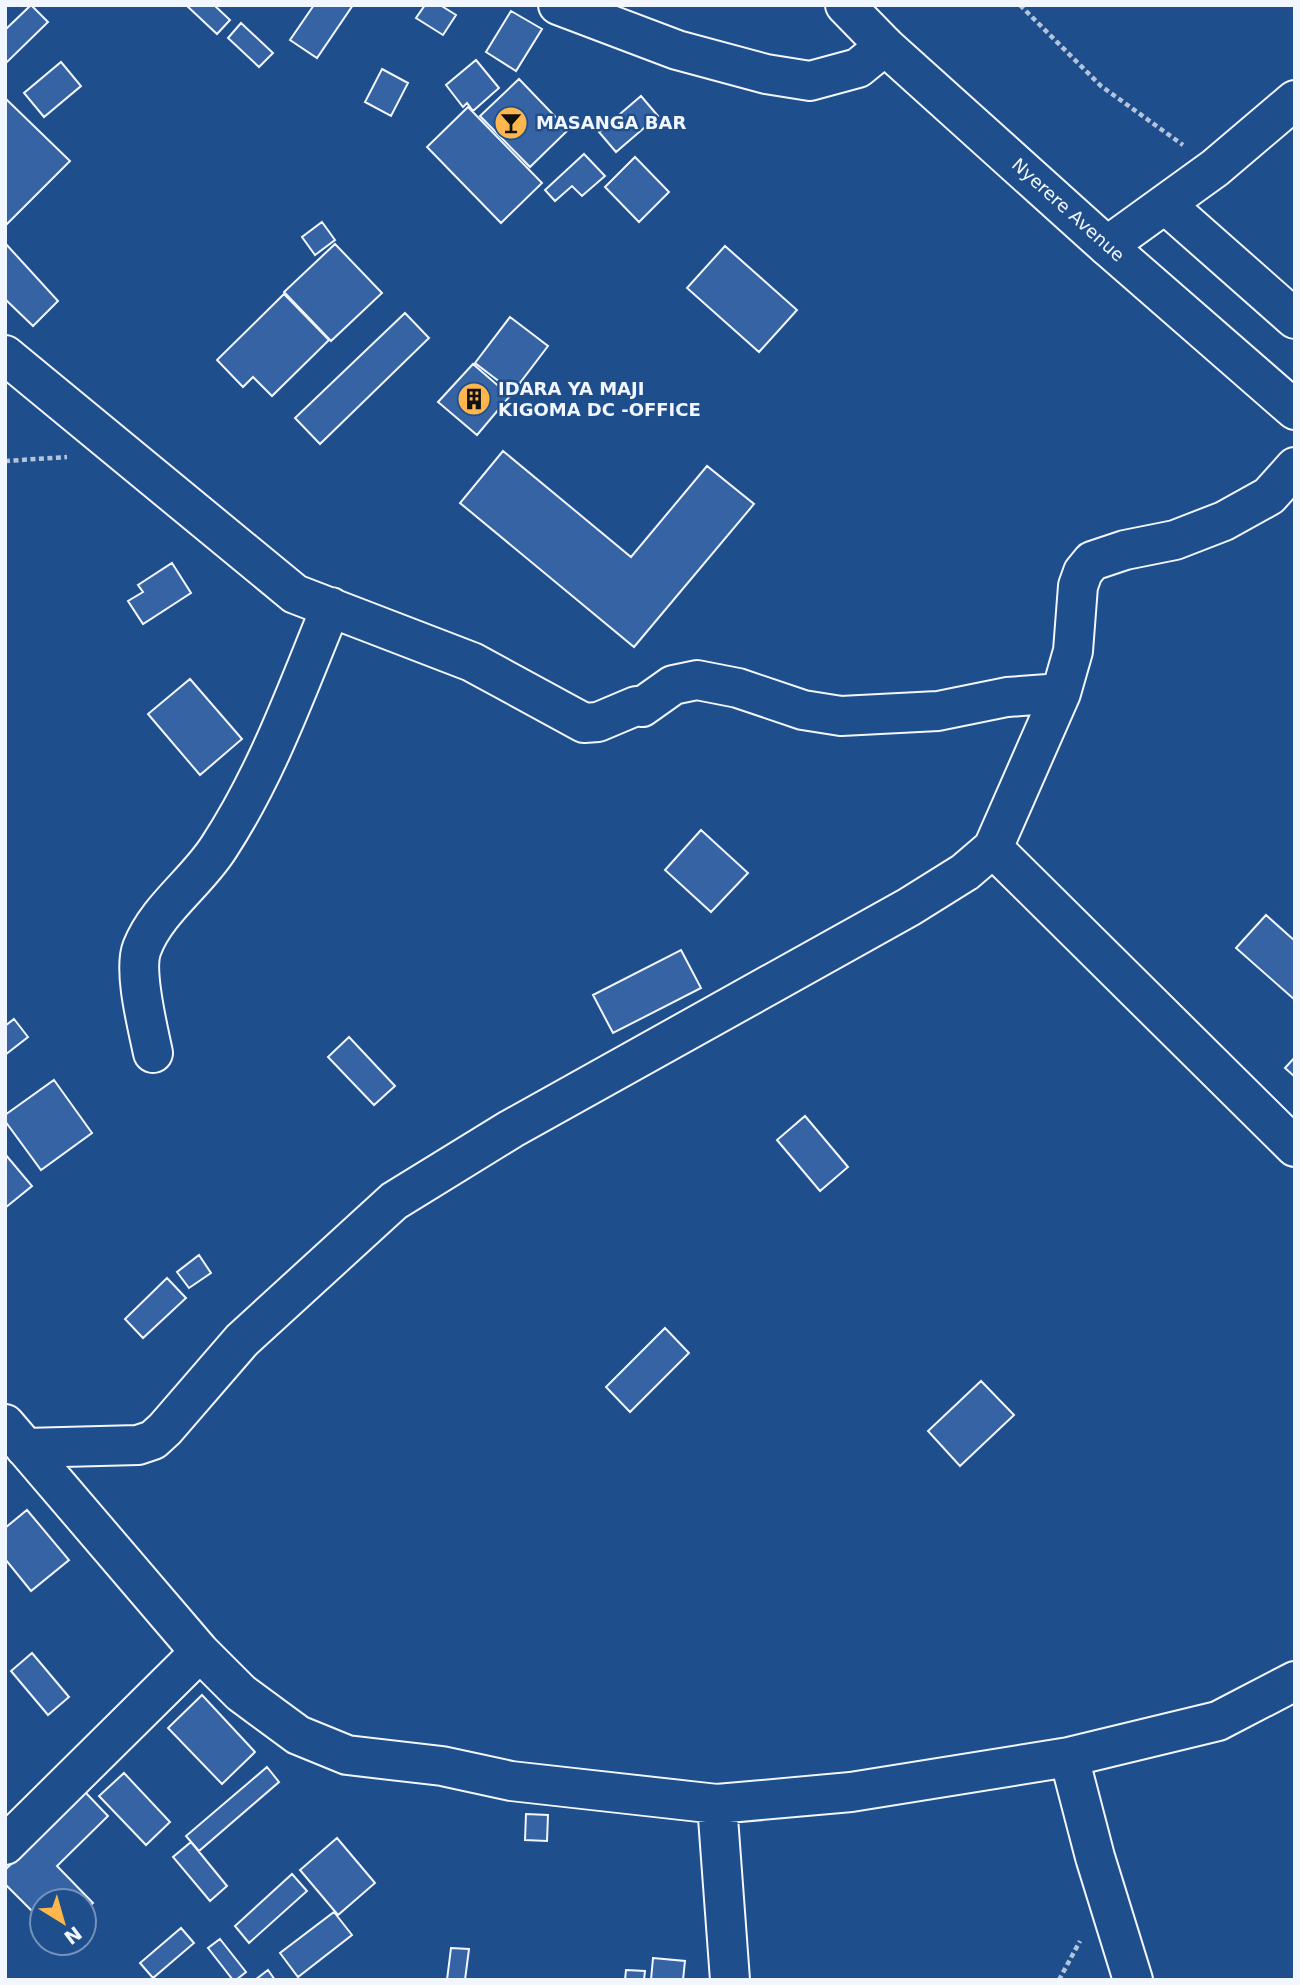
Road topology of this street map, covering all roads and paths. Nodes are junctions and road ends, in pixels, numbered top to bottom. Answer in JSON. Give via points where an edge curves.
{"nodes":[{"id":1,"x":558,"y":5,"type":"edge"},
{"id":2,"x":845,"y":5,"type":"edge"},
{"id":3,"x":1020,"y":5,"type":"edge"},
{"id":4,"x":885,"y":46,"type":"junction"},
{"id":5,"x":1295,"y":100,"type":"edge"},
{"id":6,"x":1215,"y":168,"type":"junction"},
{"id":7,"x":1166,"y":205,"type":"junction"},
{"id":8,"x":1107,"y":246,"type":"junction"},
{"id":9,"x":1295,"y":319,"type":"edge"},
{"id":10,"x":5,"y":355,"type":"edge"},
{"id":11,"x":1295,"y":410,"type":"edge"},
{"id":12,"x":1295,"y":467,"type":"edge"},
{"id":13,"x":331,"y":607,"type":"junction"},
{"id":14,"x":1061,"y":693,"type":"junction"},
{"id":15,"x":993,"y":848,"type":"junction"},
{"id":16,"x":153,"y":1053,"type":"dead end"},
{"id":17,"x":1295,"y":1147,"type":"edge"},
{"id":18,"x":15,"y":1436,"type":"edge"},
{"id":19,"x":200,"y":1652,"type":"junction"},
{"id":20,"x":1295,"y":1681,"type":"edge"},
{"id":21,"x":1069,"y":1758,"type":"junction"},
{"id":22,"x":717,"y":1804,"type":"junction"},
{"id":23,"x":5,"y":1845,"type":"edge"},
{"id":24,"x":730,"y":1980,"type":"edge"},
{"id":25,"x":1133,"y":1980,"type":"edge"}],
"edges":[{"from":1,"to":4,"type":"street","via":[[677,50],[810,81],[858,68]]},
{"from":2,"to":4,"type":"street","name":"Nyerere Avenue"},
{"from":3,"to":6,"type":"path","via":[[1101,86]]},
{"from":4,"to":8,"type":"street","name":"Nyerere Avenue"},
{"from":5,"to":6,"type":"street"},
{"from":6,"to":7,"type":"street"},
{"from":7,"to":8,"type":"street"},
{"from":7,"to":9,"type":"street"},
{"from":8,"to":11,"type":"street","name":"Nyerere Avenue"},
{"from":10,"to":13,"type":"street","via":[[295,594]]},
{"from":12,"to":14,"type":"street","via":[[1269,496],[1224,522],[1092,561],[1078,586],[1073,651]]},
{"from":13,"to":14,"type":"street","via":[[472,662],[584,723],[642,707],[673,685],[697,680],[841,716],[938,711],[1007,697]]},
{"from":13,"to":16,"type":"street","via":[[263,772],[218,849],[163,915],[141,950],[142,1002]]},
{"from":14,"to":15,"type":"street"},
{"from":15,"to":17,"type":"street"},
{"from":15,"to":18,"type":"street","via":[[909,907],[511,1129],[394,1200],[242,1340],[153,1440],[126,1446]]},
{"from":18,"to":19,"type":"street"},
{"from":19,"to":22,"type":"street","via":[[241,1693],[298,1735],[347,1755],[442,1766],[511,1781]]},
{"from":19,"to":23,"type":"street"},
{"from":20,"to":21,"type":"street","via":[[1218,1721]]},
{"from":21,"to":22,"type":"street","via":[[851,1792]]},
{"from":21,"to":25,"type":"street"},
{"from":22,"to":24,"type":"street"}]}
